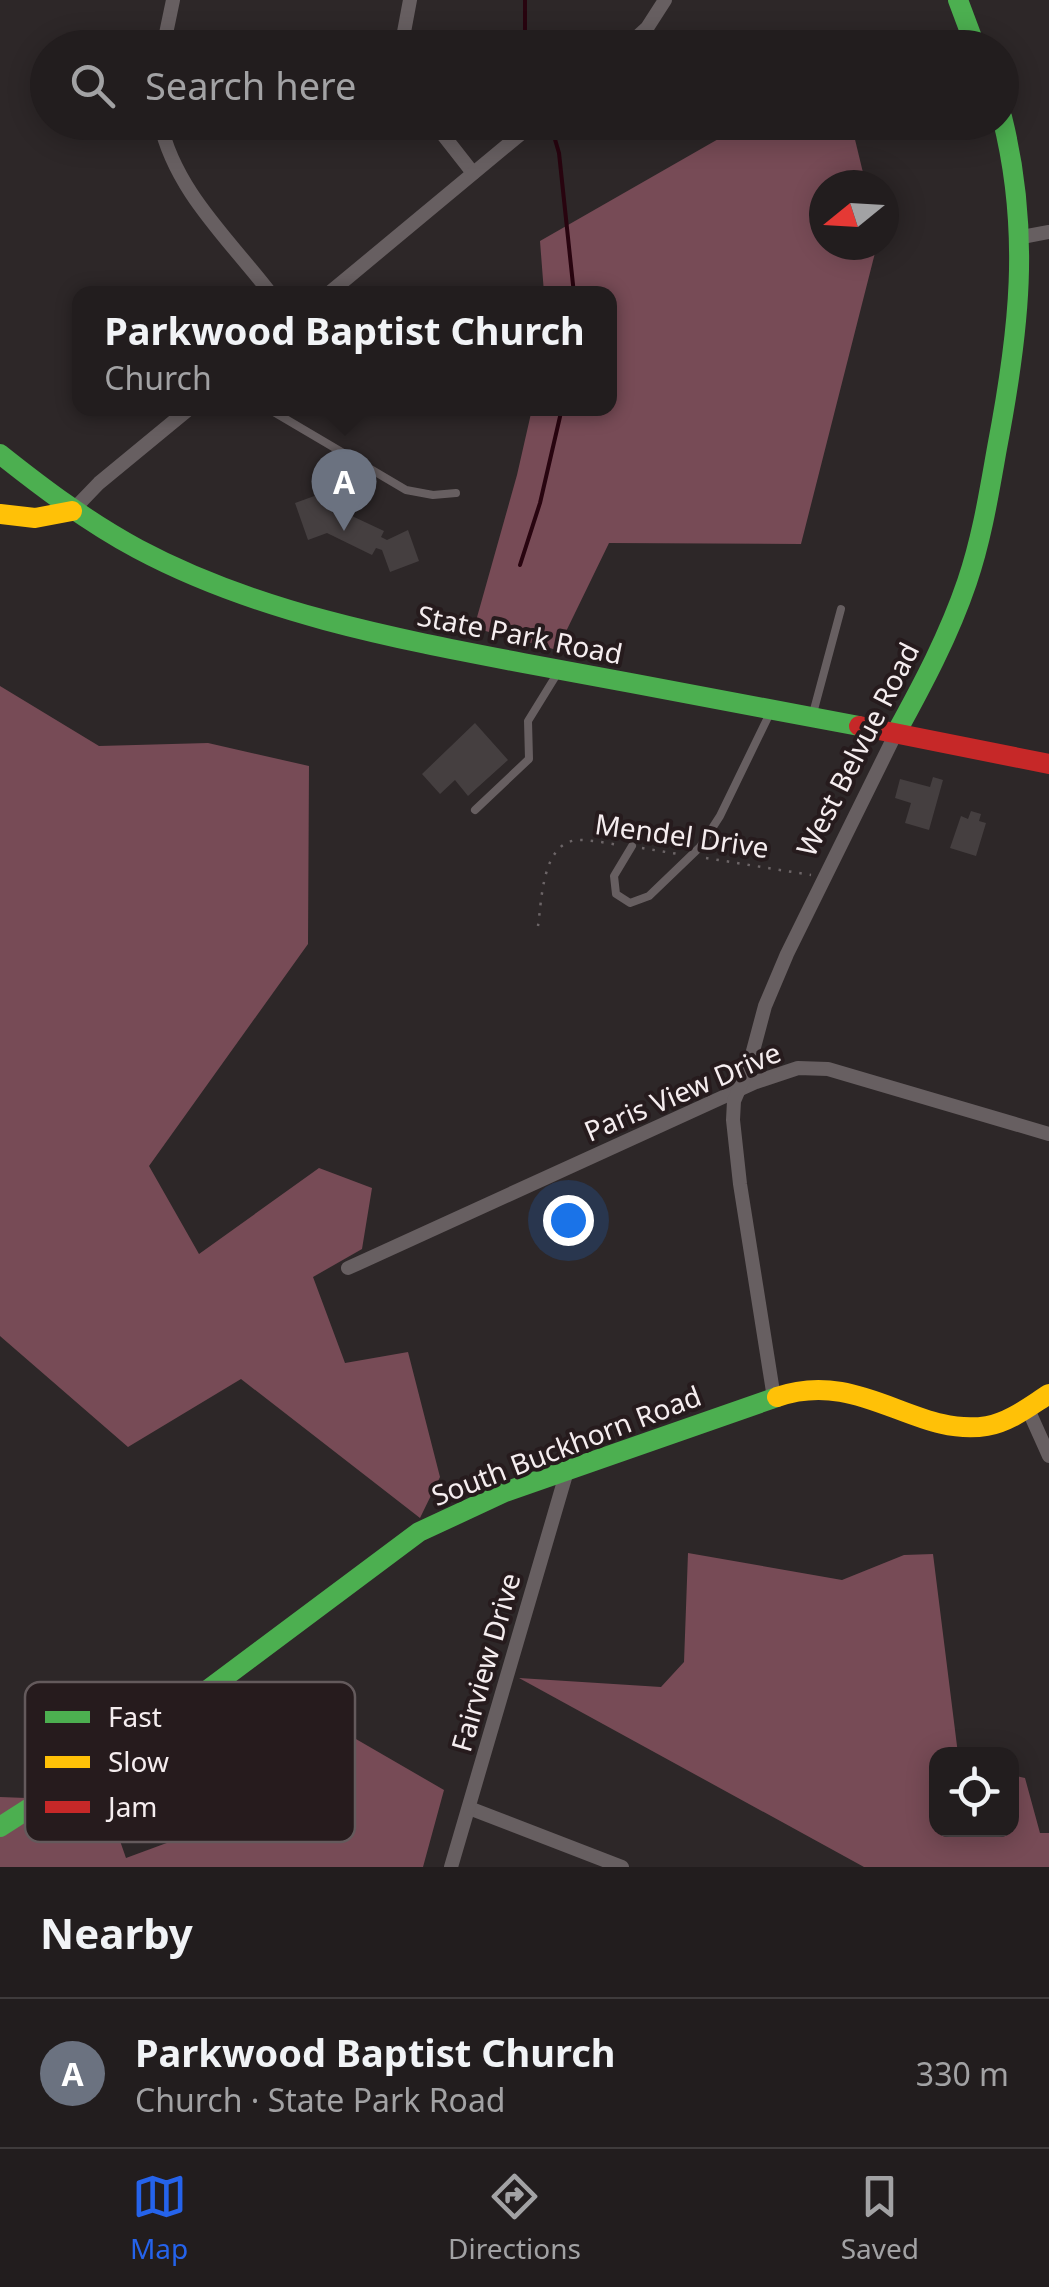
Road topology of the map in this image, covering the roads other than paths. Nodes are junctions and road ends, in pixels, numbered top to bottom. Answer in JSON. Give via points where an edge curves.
{"nodes":[{"id":1,"x":173,"y":0,"type":"edge"},
{"id":2,"x":410,"y":0,"type":"edge"},
{"id":3,"x":665,"y":0,"type":"edge"},
{"id":4,"x":958,"y":0,"type":"edge"},
{"id":5,"x":167,"y":30,"type":"edge"},
{"id":6,"x":404,"y":30,"type":"edge"},
{"id":7,"x":645,"y":30,"type":"edge"},
{"id":8,"x":969,"y":30,"type":"edge"},
{"id":9,"x":165,"y":140,"type":"edge"},
{"id":10,"x":447,"y":140,"type":"edge"},
{"id":11,"x":513,"y":140,"type":"edge"},
{"id":12,"x":1007,"y":140,"type":"edge"},
{"id":13,"x":473,"y":173,"type":"junction"},
{"id":14,"x":1049,"y":232,"type":"edge"},
{"id":15,"x":1022,"y":236,"type":"junction"},
{"id":16,"x":265,"y":286,"type":"edge"},
{"id":17,"x":338,"y":286,"type":"edge"},
{"id":18,"x":180,"y":416,"type":"edge"},
{"id":19,"x":281,"y":416,"type":"edge"},
{"id":20,"x":0,"y":454,"type":"edge"},
{"id":21,"x":456,"y":493,"type":"dead end"},
{"id":22,"x":72,"y":510,"type":"junction"},
{"id":23,"x":0,"y":514,"type":"edge"},
{"id":24,"x":841,"y":609,"type":"dead end"},
{"id":25,"x":560,"y":670,"type":"junction"},
{"id":26,"x":772,"y":709,"type":"junction"},
{"id":27,"x":812,"y":717,"type":"junction"},
{"id":28,"x":896,"y":733,"type":"junction"},
{"id":29,"x":1049,"y":764,"type":"edge"},
{"id":30,"x":475,"y":810,"type":"dead end"},
{"id":31,"x":632,"y":846,"type":"road end"},
{"id":32,"x":737,"y":1091,"type":"junction"},
{"id":33,"x":1049,"y":1134,"type":"edge"},
{"id":34,"x":348,"y":1268,"type":"dead end"},
{"id":35,"x":1049,"y":1394,"type":"edge"},
{"id":36,"x":774,"y":1398,"type":"junction"},
{"id":37,"x":1027,"y":1408,"type":"junction"},
{"id":38,"x":1049,"y":1456,"type":"edge"},
{"id":39,"x":567,"y":1471,"type":"junction"},
{"id":40,"x":218,"y":1682,"type":"edge"},
{"id":41,"x":469,"y":1808,"type":"junction"},
{"id":42,"x":25,"y":1811,"type":"edge"},
{"id":43,"x":0,"y":1827,"type":"edge"},
{"id":44,"x":451,"y":1867,"type":"edge"},
{"id":45,"x":622,"y":1867,"type":"edge"}],
"edges":[{"from":1,"to":5,"type":"street"},
{"from":2,"to":6,"type":"street"},
{"from":3,"to":7,"type":"street"},
{"from":4,"to":8,"type":"street"},
{"from":9,"to":16,"type":"street","via":[[184,186]]},
{"from":10,"to":13,"type":"street"},
{"from":11,"to":13,"type":"street"},
{"from":12,"to":15,"type":"street","name":"West Belvue Road"},
{"from":13,"to":17,"type":"street"},
{"from":14,"to":15,"type":"street"},
{"from":15,"to":28,"type":"street","name":"West Belvue Road","via":[[1017,331],[978,545],[952,620]]},
{"from":18,"to":22,"type":"street"},
{"from":19,"to":21,"type":"lane","via":[[406,490]]},
{"from":20,"to":22,"type":"street","name":"State Park Road"},
{"from":22,"to":23,"type":"street","via":[[36,518]]},
{"from":22,"to":25,"type":"street","name":"State Park Road","via":[[244,597],[464,654]]},
{"from":24,"to":27,"type":"lane"},
{"from":25,"to":26,"type":"street","name":"State Park Road"},
{"from":25,"to":30,"type":"lane","via":[[528,722],[529,759]]},
{"from":26,"to":27,"type":"street","name":"State Park Road"},
{"from":26,"to":31,"type":"lane","via":[[716,825],[649,896],[630,903],[616,894],[613,881]]},
{"from":27,"to":28,"type":"street","name":"State Park Road"},
{"from":28,"to":29,"type":"street","name":"State Park Road"},
{"from":28,"to":32,"type":"street","name":"West Belvue Road","via":[[822,878]]},
{"from":32,"to":33,"type":"street","name":"Paris View Drive","via":[[818,1067]]},
{"from":32,"to":34,"type":"street","name":"Paris View Drive"},
{"from":32,"to":36,"type":"street","name":"West Belvue Road","via":[[740,1184]]},
{"from":35,"to":37,"type":"street","name":"South Buckhorn Road"},
{"from":36,"to":37,"type":"street","name":"South Buckhorn Road","via":[[840,1390],[971,1426]]},
{"from":36,"to":39,"type":"street","name":"South Buckhorn Road"},
{"from":37,"to":38,"type":"street"},
{"from":39,"to":40,"type":"street","name":"South Buckhorn Road","via":[[419,1532]]},
{"from":39,"to":41,"type":"street","name":"Fairview Drive"},
{"from":41,"to":44,"type":"street","name":"Fairview Drive"},
{"from":41,"to":45,"type":"street"},
{"from":42,"to":43,"type":"street","name":"South Buckhorn Road"}]}
